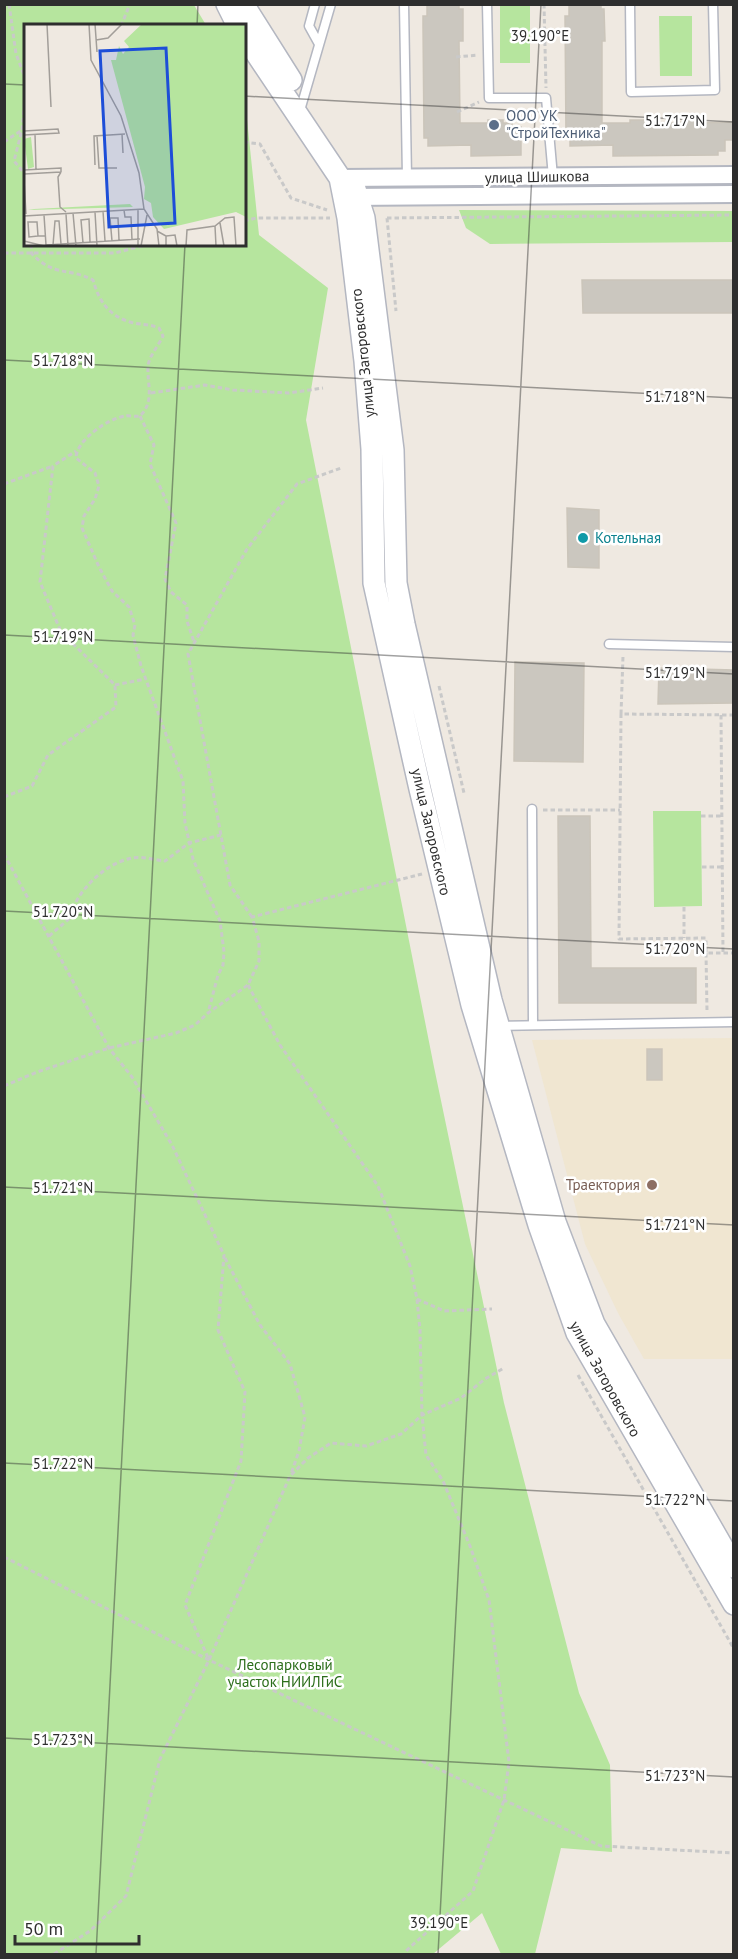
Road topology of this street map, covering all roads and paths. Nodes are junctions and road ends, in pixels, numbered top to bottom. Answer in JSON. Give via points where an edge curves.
{"nodes":[{"id":1,"x":9,"y":4,"type":"edge"},
{"id":2,"x":130,"y":4,"type":"edge"},
{"id":3,"x":227,"y":4,"type":"edge"},
{"id":4,"x":243,"y":4,"type":"edge"},
{"id":5,"x":315,"y":4,"type":"edge"},
{"id":6,"x":331,"y":4,"type":"edge"},
{"id":7,"x":404,"y":4,"type":"edge"},
{"id":8,"x":487,"y":4,"type":"edge"},
{"id":9,"x":544,"y":4,"type":"edge"},
{"id":10,"x":630,"y":4,"type":"edge"},
{"id":11,"x":713,"y":4,"type":"edge"},
{"id":12,"x":122,"y":24,"type":"edge"},
{"id":13,"x":237,"y":24,"type":"edge"},
{"id":14,"x":246,"y":38,"type":"edge"},
{"id":15,"x":319,"y":44,"type":"junction"},
{"id":16,"x":488,"y":55,"type":"junction"},
{"id":17,"x":456,"y":57,"type":"dead end"},
{"id":18,"x":24,"y":75,"type":"edge"},
{"id":19,"x":489,"y":98,"type":"junction"},
{"id":20,"x":546,"y":98,"type":"junction"},
{"id":21,"x":301,"y":108,"type":"junction"},
{"id":22,"x":457,"y":112,"type":"dead end"},
{"id":23,"x":24,"y":130,"type":"edge"},
{"id":24,"x":4,"y":142,"type":"edge"},
{"id":25,"x":246,"y":142,"type":"edge"},
{"id":26,"x":24,"y":173,"type":"edge"},
{"id":27,"x":734,"y":175,"type":"edge"},
{"id":28,"x":553,"y":177,"type":"junction"},
{"id":29,"x":407,"y":178,"type":"junction"},
{"id":30,"x":348,"y":188,"type":"junction"},
{"id":31,"x":734,"y":194,"type":"edge"},
{"id":32,"x":734,"y":215,"type":"edge"},
{"id":33,"x":348,"y":218,"type":"junction"},
{"id":34,"x":246,"y":220,"type":"edge"},
{"id":35,"x":31,"y":246,"type":"edge"},
{"id":36,"x":141,"y":246,"type":"edge"},
{"id":37,"x":4,"y":253,"type":"edge"},
{"id":38,"x":32,"y":254,"type":"junction"},
{"id":39,"x":396,"y":314,"type":"dead end"},
{"id":40,"x":323,"y":388,"type":"dead end"},
{"id":41,"x":151,"y":393,"type":"junction"},
{"id":42,"x":140,"y":416,"type":"junction"},
{"id":43,"x":76,"y":451,"type":"junction"},
{"id":44,"x":53,"y":466,"type":"junction"},
{"id":45,"x":341,"y":468,"type":"dead end"},
{"id":46,"x":4,"y":484,"type":"edge"},
{"id":47,"x":194,"y":642,"type":"junction"},
{"id":48,"x":609,"y":644,"type":"dead end"},
{"id":49,"x":623,"y":644,"type":"junction"},
{"id":50,"x":734,"y":647,"type":"edge"},
{"id":51,"x":437,"y":676,"type":"dead end"},
{"id":52,"x":145,"y":679,"type":"junction"},
{"id":53,"x":115,"y":685,"type":"junction"},
{"id":54,"x":621,"y":714,"type":"junction"},
{"id":55,"x":721,"y":715,"type":"junction"},
{"id":56,"x":734,"y":716,"type":"edge"},
{"id":57,"x":4,"y":797,"type":"edge"},
{"id":58,"x":466,"y":804,"type":"dead end"},
{"id":59,"x":532,"y":810,"type":"joint"},
{"id":60,"x":620,"y":810,"type":"junction"},
{"id":61,"x":701,"y":816,"type":"dead end"},
{"id":62,"x":722,"y":816,"type":"junction"},
{"id":63,"x":221,"y":835,"type":"junction"},
{"id":64,"x":189,"y":843,"type":"junction"},
{"id":65,"x":4,"y":854,"type":"edge"},
{"id":66,"x":702,"y":867,"type":"dead end"},
{"id":67,"x":723,"y":867,"type":"junction"},
{"id":68,"x":400,"y":881,"type":"dead end"},
{"id":69,"x":684,"y":906,"type":"dead end"},
{"id":70,"x":252,"y":917,"type":"junction"},
{"id":71,"x":49,"y":936,"type":"junction"},
{"id":72,"x":684,"y":939,"type":"junction"},
{"id":73,"x":706,"y":953,"type":"junction"},
{"id":74,"x":723,"y":953,"type":"junction"},
{"id":75,"x":734,"y":953,"type":"edge"},
{"id":76,"x":248,"y":985,"type":"junction"},
{"id":77,"x":208,"y":1013,"type":"junction"},
{"id":78,"x":707,"y":1022,"type":"junction"},
{"id":79,"x":734,"y":1022,"type":"edge"},
{"id":80,"x":533,"y":1025,"type":"junction"},
{"id":81,"x":498,"y":1026,"type":"junction"},
{"id":82,"x":109,"y":1048,"type":"junction"},
{"id":83,"x":4,"y":1086,"type":"edge"},
{"id":84,"x":224,"y":1255,"type":"junction"},
{"id":85,"x":417,"y":1299,"type":"junction"},
{"id":86,"x":492,"y":1309,"type":"dead end"},
{"id":87,"x":504,"y":1368,"type":"dead end"},
{"id":88,"x":422,"y":1415,"type":"junction"},
{"id":89,"x":290,"y":1476,"type":"junction"},
{"id":90,"x":4,"y":1557,"type":"edge"},
{"id":91,"x":734,"y":1567,"type":"edge"},
{"id":92,"x":734,"y":1604,"type":"edge"},
{"id":93,"x":209,"y":1660,"type":"junction"},
{"id":94,"x":504,"y":1800,"type":"junction"},
{"id":95,"x":734,"y":1853,"type":"edge"},
{"id":96,"x":61,"y":1950,"type":"junction"},
{"id":97,"x":54,"y":1954,"type":"edge"},
{"id":98,"x":59,"y":1954,"type":"edge"},
{"id":99,"x":405,"y":1954,"type":"edge"}],
"edges":[{"from":1,"to":18,"type":"path","via":[[16,54]]},
{"from":2,"to":12,"type":"path"},
{"from":3,"to":13,"type":"street"},
{"from":4,"to":21,"type":"street","name":"улица Загоровского"},
{"from":5,"to":15,"type":"lane","via":[[309,26]]},
{"from":6,"to":15,"type":"lane"},
{"from":7,"to":29,"type":"lane"},
{"from":8,"to":16,"type":"lane"},
{"from":9,"to":20,"type":"path"},
{"from":10,"to":11,"type":"lane","via":[[631,92],[715,90]]},
{"from":14,"to":21,"type":"street","name":"улица Загоровского"},
{"from":15,"to":21,"type":"lane"},
{"from":16,"to":17,"type":"path"},
{"from":16,"to":19,"type":"lane"},
{"from":19,"to":20,"type":"lane"},
{"from":19,"to":22,"type":"path"},
{"from":20,"to":28,"type":"lane"},
{"from":21,"to":30,"type":"street","name":"улица Загоровского","via":[[347,167]]},
{"from":23,"to":24,"type":"path"},
{"from":23,"to":26,"type":"path","via":[[14,161]]},
{"from":25,"to":33,"type":"path","via":[[260,144],[291,198]]},
{"from":27,"to":28,"type":"street","name":"улица Шишкова"},
{"from":28,"to":29,"type":"street","name":"улица Шишкова"},
{"from":29,"to":30,"type":"street","name":"улица Шишкова"},
{"from":30,"to":31,"type":"street","name":"улица Шишкова"},
{"from":30,"to":33,"type":"street","name":"улица Загоровского"},
{"from":30,"to":81,"type":"street","name":"улица Загоровского","via":[[363,218],[393,450],[396,583]]},
{"from":32,"to":39,"type":"path","via":[[387,218]]},
{"from":33,"to":34,"type":"path"},
{"from":33,"to":92,"type":"street","name":"улица Загоровского","via":[[372,449],[374,582],[472,1005],[539,1225],[577,1333]]},
{"from":35,"to":38,"type":"path"},
{"from":36,"to":38,"type":"path","via":[[115,253]]},
{"from":37,"to":38,"type":"path"},
{"from":38,"to":41,"type":"path","via":[[44,266],[58,272],[78,272],[93,280],[98,296],[111,313],[159,328],[163,336],[148,364]]},
{"from":40,"to":41,"type":"path","via":[[289,393],[233,390],[206,384]]},
{"from":41,"to":42,"type":"path"},
{"from":42,"to":43,"type":"path","via":[[126,416],[106,424],[88,435]]},
{"from":42,"to":47,"type":"path","via":[[154,445],[150,464],[176,523],[165,579],[171,592],[187,605]]},
{"from":43,"to":44,"type":"path"},
{"from":43,"to":52,"type":"path","via":[[76,458],[95,473],[99,486],[82,528],[112,591],[129,607]]},
{"from":44,"to":46,"type":"path"},
{"from":44,"to":53,"type":"path","via":[[40,582],[61,632]]},
{"from":45,"to":47,"type":"path","via":[[297,484],[247,549]]},
{"from":47,"to":63,"type":"path","via":[[188,654]]},
{"from":48,"to":49,"type":"lane"},
{"from":49,"to":50,"type":"lane"},
{"from":49,"to":54,"type":"path"},
{"from":51,"to":58,"type":"path"},
{"from":52,"to":53,"type":"path"},
{"from":52,"to":64,"type":"path","via":[[183,781]]},
{"from":53,"to":57,"type":"path","via":[[116,707],[48,755],[32,786]]},
{"from":54,"to":55,"type":"path"},
{"from":54,"to":60,"type":"path"},
{"from":55,"to":56,"type":"path"},
{"from":55,"to":62,"type":"path"},
{"from":59,"to":60,"type":"path"},
{"from":59,"to":80,"type":"lane"},
{"from":60,"to":72,"type":"path","via":[[619,939]]},
{"from":61,"to":62,"type":"path"},
{"from":62,"to":67,"type":"path"},
{"from":63,"to":64,"type":"path"},
{"from":63,"to":70,"type":"path","via":[[230,885]]},
{"from":64,"to":71,"type":"path","via":[[165,861],[132,858],[110,867],[91,880],[72,907],[70,918]]},
{"from":64,"to":77,"type":"path","via":[[220,921],[224,952]]},
{"from":65,"to":71,"type":"path"},
{"from":66,"to":67,"type":"path"},
{"from":67,"to":74,"type":"path"},
{"from":68,"to":70,"type":"path"},
{"from":69,"to":72,"type":"path"},
{"from":70,"to":76,"type":"path","via":[[259,941],[259,962]]},
{"from":71,"to":82,"type":"path"},
{"from":72,"to":73,"type":"path","via":[[706,938]]},
{"from":73,"to":74,"type":"path"},
{"from":73,"to":78,"type":"path"},
{"from":74,"to":75,"type":"path"},
{"from":76,"to":77,"type":"path"},
{"from":76,"to":85,"type":"path","via":[[280,1045],[378,1186],[410,1266]]},
{"from":77,"to":82,"type":"path","via":[[176,1034]]},
{"from":78,"to":79,"type":"lane"},
{"from":78,"to":80,"type":"lane"},
{"from":80,"to":81,"type":"lane"},
{"from":81,"to":91,"type":"street","name":"улица Загоровского","via":[[555,1222],[594,1324]]},
{"from":82,"to":83,"type":"path"},
{"from":82,"to":84,"type":"path","via":[[132,1077],[172,1145]]},
{"from":84,"to":89,"type":"path","via":[[260,1325],[290,1364],[305,1417]]},
{"from":84,"to":93,"type":"path","via":[[218,1330],[246,1392],[241,1461],[185,1605]]},
{"from":85,"to":86,"type":"path","via":[[444,1311]]},
{"from":85,"to":88,"type":"path"},
{"from":87,"to":88,"type":"path","via":[[461,1398]]},
{"from":88,"to":89,"type":"path","via":[[401,1434],[366,1446],[331,1443]]},
{"from":88,"to":94,"type":"path","via":[[426,1455],[443,1481],[489,1600],[508,1762]]},
{"from":89,"to":93,"type":"path"},
{"from":90,"to":93,"type":"path"},
{"from":93,"to":94,"type":"path"},
{"from":93,"to":96,"type":"path","via":[[160,1759],[126,1896],[90,1931]]},
{"from":94,"to":95,"type":"path","via":[[601,1846]]},
{"from":94,"to":99,"type":"path","via":[[473,1891]]},
{"from":96,"to":97,"type":"path"},
{"from":96,"to":98,"type":"path"}]}
